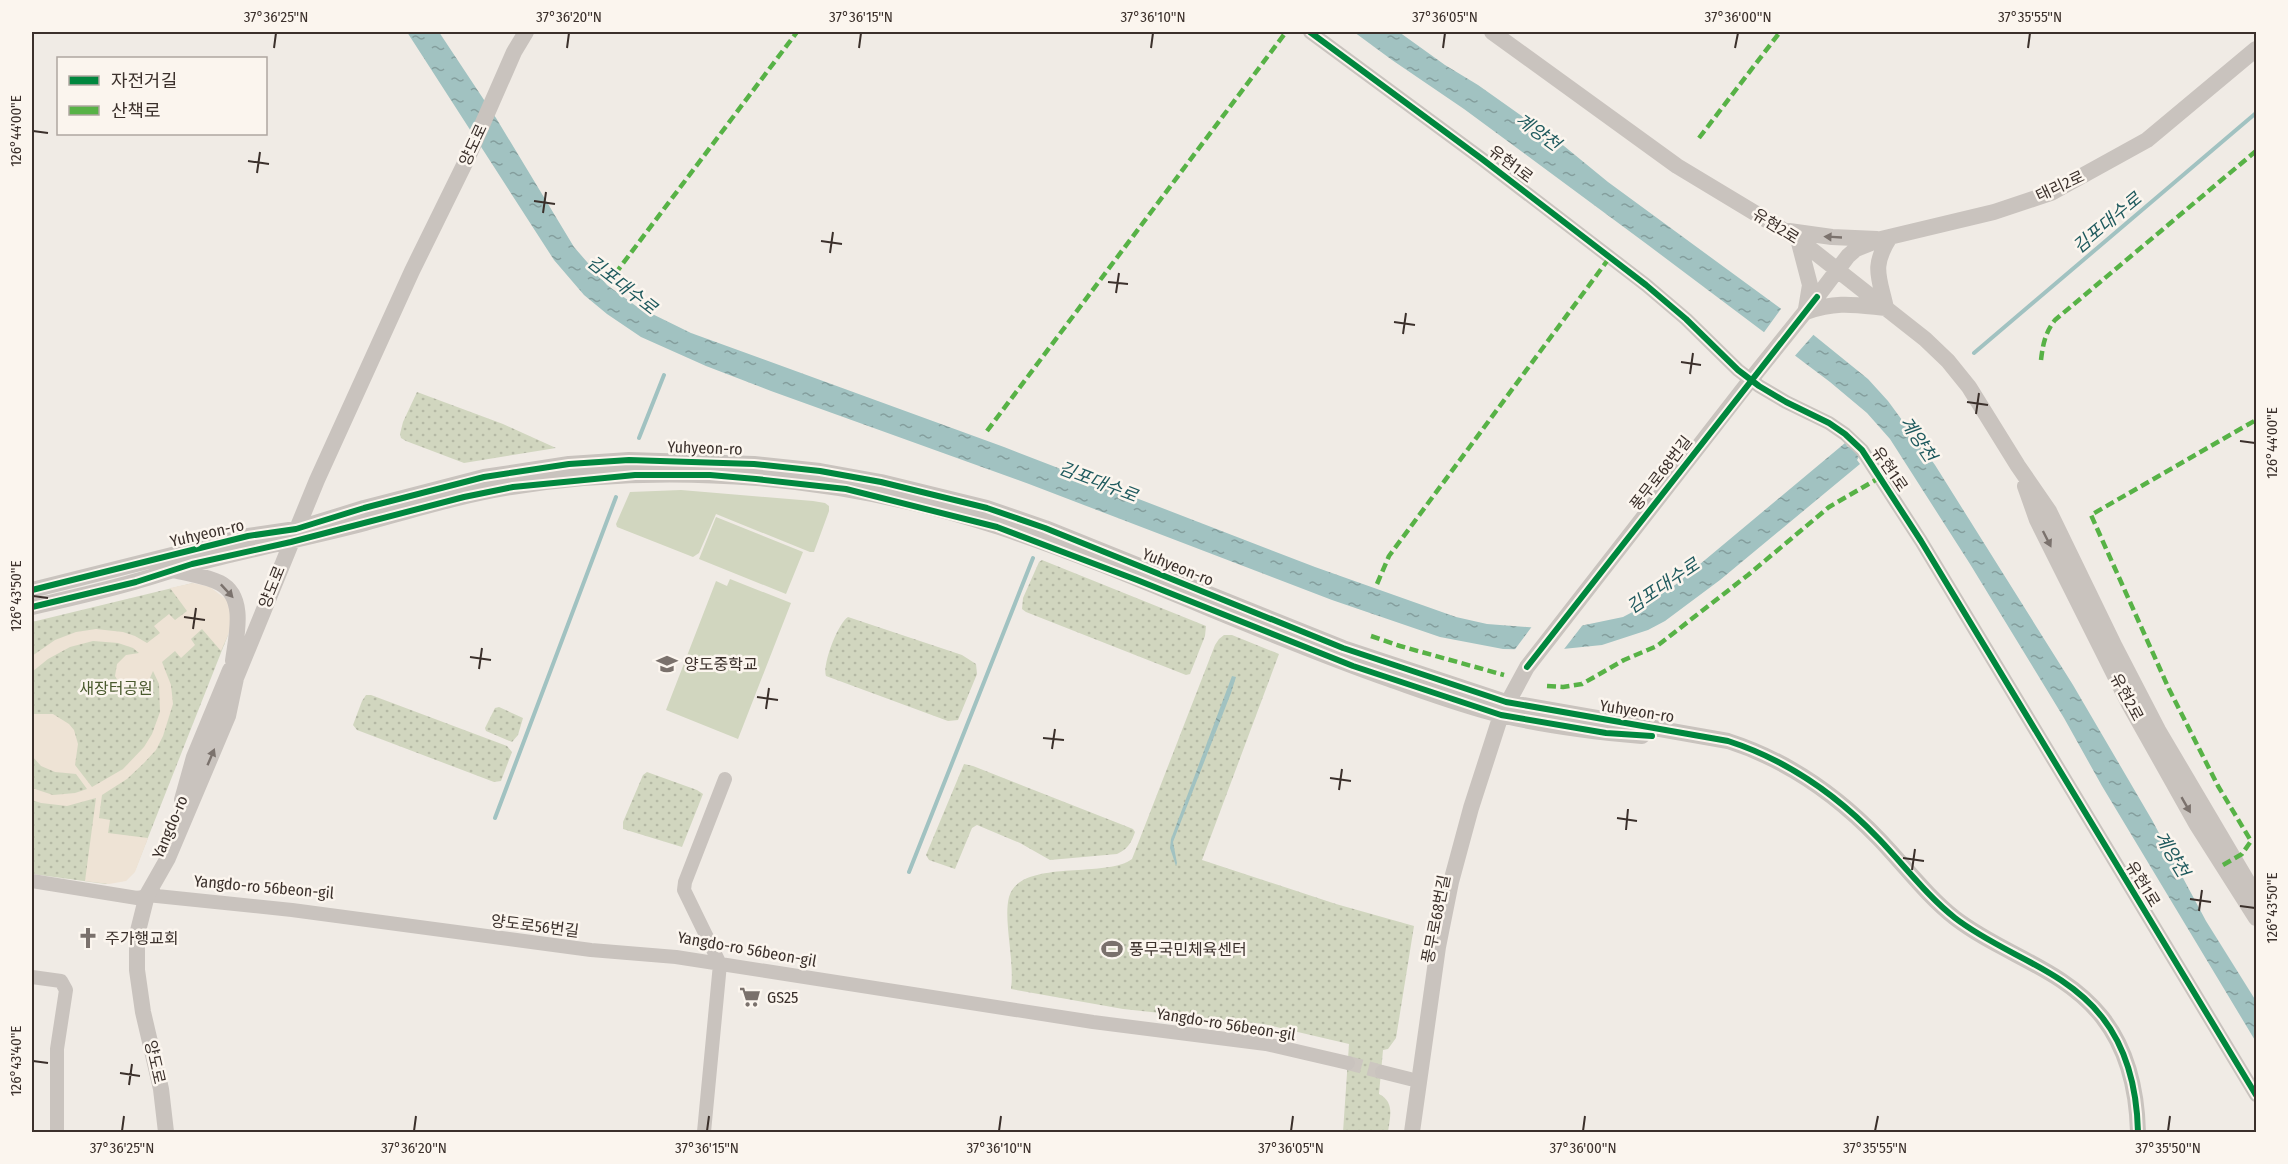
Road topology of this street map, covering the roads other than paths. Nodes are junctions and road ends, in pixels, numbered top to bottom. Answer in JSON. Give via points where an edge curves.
{"nodes":[{"id":1,"x":518,"y":32,"type":"edge"},
{"id":2,"x":526,"y":32,"type":"edge"},
{"id":3,"x":1310,"y":32,"type":"edge"},
{"id":4,"x":1492,"y":32,"type":"edge"},
{"id":5,"x":2256,"y":49,"type":"edge"},
{"id":6,"x":491,"y":95,"type":"junction"},
{"id":7,"x":1792,"y":235,"type":"junction"},
{"id":8,"x":1885,"y":238,"type":"junction"},
{"id":9,"x":1838,"y":269,"type":"junction"},
{"id":10,"x":1818,"y":298,"type":"junction"},
{"id":11,"x":1886,"y":308,"type":"junction"},
{"id":12,"x":2018,"y":466,"type":"junction"},
{"id":13,"x":287,"y":537,"type":"junction"},
{"id":14,"x":173,"y":570,"type":"junction"},
{"id":15,"x":32,"y":590,"type":"edge"},
{"id":16,"x":32,"y":607,"type":"edge"},
{"id":17,"x":233,"y":661,"type":"junction"},
{"id":18,"x":1503,"y":708,"type":"junction"},
{"id":19,"x":725,"y":779,"type":"dead end"},
{"id":20,"x":32,"y":881,"type":"edge"},
{"id":21,"x":142,"y":896,"type":"junction"},
{"id":22,"x":2256,"y":896,"type":"edge"},
{"id":23,"x":2256,"y":918,"type":"edge"},
{"id":24,"x":720,"y":964,"type":"junction"},
{"id":25,"x":32,"y":977,"type":"edge"},
{"id":26,"x":1348,"y":1064,"type":"tunnel mouth"},
{"id":27,"x":1382,"y":1072,"type":"tunnel mouth"},
{"id":28,"x":1410,"y":1079,"type":"junction"},
{"id":29,"x":2256,"y":1095,"type":"edge"},
{"id":30,"x":57,"y":1132,"type":"edge"},
{"id":31,"x":154,"y":1132,"type":"edge"},
{"id":32,"x":166,"y":1132,"type":"edge"},
{"id":33,"x":704,"y":1132,"type":"edge"},
{"id":34,"x":1404,"y":1132,"type":"edge"},
{"id":35,"x":1412,"y":1132,"type":"edge"},
{"id":36,"x":2132,"y":1132,"type":"edge"},
{"id":37,"x":2138,"y":1132,"type":"edge"}],
"edges":[{"from":1,"to":6,"type":"street","name":"양도로"},
{"from":2,"to":6,"type":"street","name":"양도로"},
{"from":3,"to":29,"type":"street","name":"유현1로","via":[[1646,285],[1752,380],[1786,402],[1818,416],[1862,450]]},
{"from":4,"to":7,"type":"street","name":"유현2로","via":[[1677,166]]},
{"from":5,"to":8,"type":"street","name":"태리2로","via":[[2147,140],[2051,193],[1994,212]]},
{"from":6,"to":13,"type":"street","name":"양도로"},
{"from":8,"to":7,"type":"street","one_way":true},
{"from":7,"to":9,"type":"street","name":"유현2로"},
{"from":7,"to":10,"type":"street"},
{"from":8,"to":9,"type":"street","name":"태리2로","via":[[1856,249]]},
{"from":8,"to":11,"type":"street","via":[[1877,262]]},
{"from":9,"to":10,"type":"street","name":"태리2로"},
{"from":9,"to":11,"type":"street","name":"유현2로"},
{"from":10,"to":11,"type":"street"},
{"from":10,"to":18,"type":"street","name":"풍무로68번길","bridge":true,"via":[[1527,667]]},
{"from":11,"to":12,"type":"street","name":"유현2로","via":[[1948,361],[1969,387]]},
{"from":12,"to":22,"type":"street","name":"유현2로","via":[[2049,511],[2158,730]]},
{"from":12,"to":23,"type":"street","name":"유현2로","one_way":true,"via":[[2037,520],[2129,704]]},
{"from":13,"to":14,"type":"street"},
{"from":13,"to":15,"type":"street","name":"Yuhyeon-ro","via":[[248,536]]},
{"from":13,"to":17,"type":"street","name":"Yangdo-ro"},
{"from":13,"to":18,"type":"street","name":"Yuhyeon-ro","via":[[461,483],[569,464],[668,460],[802,468],[918,490],[1013,516]]},
{"from":21,"to":13,"type":"street","name":"양도로","one_way":true,"via":[[168,858],[228,716],[236,678]]},
{"from":14,"to":16,"type":"street"},
{"from":14,"to":17,"type":"street","one_way":true,"via":[[219,583],[230,592],[238,620]]},
{"from":17,"to":21,"type":"street","name":"Yangdo-ro","via":[[194,757],[184,796]]},
{"from":18,"to":28,"type":"street","name":"풍무로68번길","via":[[1483,745],[1453,836],[1430,947]]},
{"from":18,"to":35,"type":"street","name":"풍무로68번길","via":[[1451,882]]},
{"from":18,"to":36,"type":"street","via":[[1606,733],[1724,747],[1800,781],[1873,842],[1955,929],[2048,980],[2081,1005],[2095,1020],[2116,1056],[2130,1101]]},
{"from":18,"to":37,"type":"street","name":"Yuhyeon-ro","via":[[1728,741],[1766,755],[1820,787],[1863,823],[1952,916],[2055,975],[2089,1004],[2112,1034],[2129,1070]]},
{"from":19,"to":24,"type":"street","via":[[684,890]]},
{"from":20,"to":21,"type":"street","name":"Yangdo-ro 56beon-gil"},
{"from":21,"to":24,"type":"street","name":"Yangdo-ro 56beon-gil","via":[[217,897],[318,907],[551,940],[666,951]]},
{"from":21,"to":31,"type":"street","name":"Yangdo-ro","via":[[129,935],[129,971],[152,1091]]},
{"from":21,"to":32,"type":"street","name":"양도로","via":[[137,970]]},
{"from":24,"to":26,"type":"street","name":"Yangdo-ro 56beon-gil","via":[[1093,1022],[1266,1044]]},
{"from":24,"to":33,"type":"street"},
{"from":25,"to":30,"type":"street","via":[[61,981],[66,990],[57,1049]]},
{"from":27,"to":28,"type":"street"},
{"from":28,"to":34,"type":"street","name":"풍무로68번길"}]}
